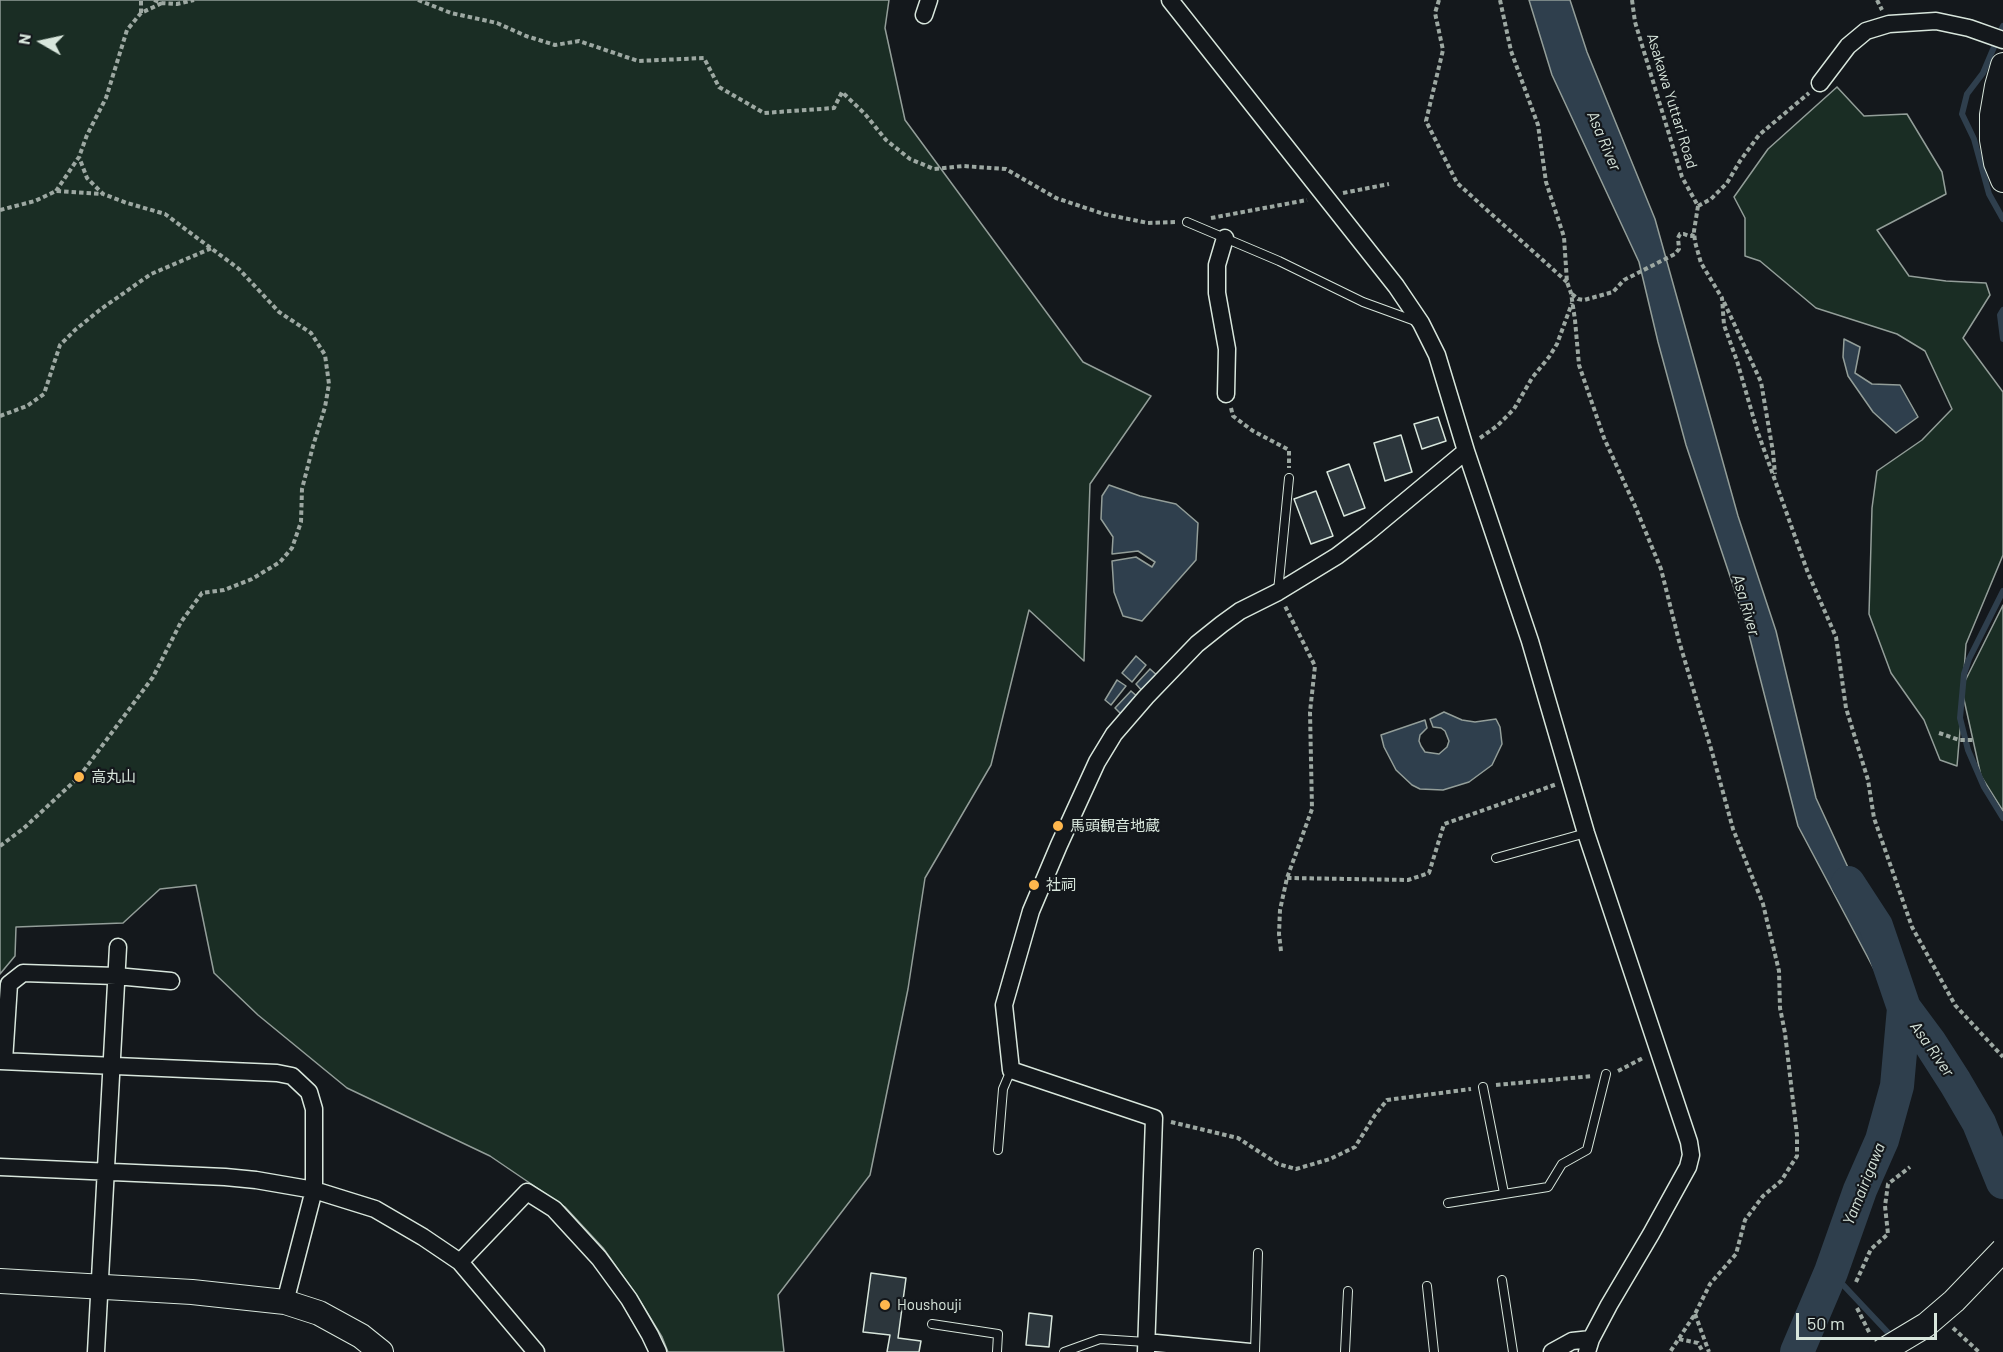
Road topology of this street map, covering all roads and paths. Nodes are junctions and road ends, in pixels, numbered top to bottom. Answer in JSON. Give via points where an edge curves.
{"nodes":[{"id":1,"x":141,"y":0,"type":"edge"},
{"id":2,"x":154,"y":0,"type":"edge"},
{"id":3,"x":194,"y":0,"type":"edge"},
{"id":4,"x":417,"y":0,"type":"edge"},
{"id":5,"x":1170,"y":0,"type":"edge"},
{"id":6,"x":1439,"y":0,"type":"edge"},
{"id":7,"x":1500,"y":0,"type":"edge"},
{"id":8,"x":1632,"y":0,"type":"edge"},
{"id":9,"x":162,"y":3,"type":"junction"},
{"id":10,"x":141,"y":13,"type":"junction"},
{"id":11,"x":2003,"y":40,"type":"edge"},
{"id":12,"x":2003,"y":65,"type":"edge"},
{"id":13,"x":1820,"y":83,"type":"joint"},
{"id":14,"x":80,"y":157,"type":"junction"},
{"id":15,"x":2003,"y":180,"type":"edge"},
{"id":16,"x":1389,"y":184,"type":"dead end"},
{"id":17,"x":56,"y":192,"type":"junction"},
{"id":18,"x":103,"y":194,"type":"junction"},
{"id":19,"x":1327,"y":197,"type":"junction"},
{"id":20,"x":1698,"y":206,"type":"junction"},
{"id":21,"x":0,"y":210,"type":"edge"},
{"id":22,"x":1187,"y":222,"type":"junction"},
{"id":23,"x":1694,"y":231,"type":"junction"},
{"id":24,"x":1225,"y":238,"type":"junction"},
{"id":25,"x":212,"y":248,"type":"junction"},
{"id":26,"x":1567,"y":282,"type":"junction"},
{"id":27,"x":1571,"y":293,"type":"junction"},
{"id":28,"x":1722,"y":298,"type":"junction"},
{"id":29,"x":1572,"y":302,"type":"junction"},
{"id":30,"x":1421,"y":323,"type":"junction"},
{"id":31,"x":1226,"y":394,"type":"joint"},
{"id":32,"x":0,"y":416,"type":"edge"},
{"id":33,"x":1466,"y":450,"type":"junction"},
{"id":34,"x":1289,"y":478,"type":"joint"},
{"id":35,"x":1775,"y":481,"type":"junction"},
{"id":36,"x":1278,"y":592,"type":"junction"},
{"id":37,"x":1940,"y":732,"type":"dead end"},
{"id":38,"x":1973,"y":740,"type":"dead end"},
{"id":39,"x":1569,"y":780,"type":"junction"},
{"id":40,"x":1586,"y":833,"type":"junction"},
{"id":41,"x":0,"y":846,"type":"edge"},
{"id":42,"x":1496,"y":858,"type":"dead end"},
{"id":43,"x":1287,"y":878,"type":"junction"},
{"id":44,"x":118,"y":947,"type":"dead end"},
{"id":45,"x":1281,"y":951,"type":"dead end"},
{"id":46,"x":116,"y":976,"type":"junction"},
{"id":47,"x":171,"y":981,"type":"dead end"},
{"id":48,"x":1658,"y":1052,"type":"junction"},
{"id":49,"x":2003,"y":1057,"type":"edge"},
{"id":50,"x":2,"y":1061,"type":"edge"},
{"id":51,"x":112,"y":1066,"type":"junction"},
{"id":52,"x":1011,"y":1070,"type":"junction"},
{"id":53,"x":1606,"y":1074,"type":"junction"},
{"id":54,"x":1483,"y":1087,"type":"junction"},
{"id":55,"x":1154,"y":1118,"type":"junction"},
{"id":56,"x":998,"y":1150,"type":"dead end"},
{"id":57,"x":0,"y":1167,"type":"edge"},
{"id":58,"x":1910,"y":1167,"type":"dead end"},
{"id":59,"x":107,"y":1173,"type":"junction"},
{"id":60,"x":314,"y":1190,"type":"junction"},
{"id":61,"x":1504,"y":1193,"type":"junction"},
{"id":62,"x":1449,"y":1203,"type":"dead end"},
{"id":63,"x":2003,"y":1250,"type":"edge"},
{"id":64,"x":1258,"y":1253,"type":"dead end"},
{"id":65,"x":460,"y":1262,"type":"junction"},
{"id":66,"x":1502,"y":1280,"type":"dead end"},
{"id":67,"x":0,"y":1281,"type":"edge"},
{"id":68,"x":1856,"y":1282,"type":"dead end"},
{"id":69,"x":1427,"y":1286,"type":"dead end"},
{"id":70,"x":99,"y":1288,"type":"junction"},
{"id":71,"x":1348,"y":1291,"type":"dead end"},
{"id":72,"x":285,"y":1302,"type":"junction"},
{"id":73,"x":1857,"y":1308,"type":"dead end"},
{"id":74,"x":1695,"y":1314,"type":"junction"},
{"id":75,"x":932,"y":1324,"type":"dead end"},
{"id":76,"x":1679,"y":1339,"type":"junction"},
{"id":77,"x":1876,"y":1344,"type":"edge"},
{"id":78,"x":1589,"y":1346,"type":"edge"},
{"id":79,"x":1146,"y":1347,"type":"edge"},
{"id":80,"x":96,"y":1352,"type":"edge"},
{"id":81,"x":381,"y":1352,"type":"edge"},
{"id":82,"x":536,"y":1352,"type":"edge"},
{"id":83,"x":658,"y":1352,"type":"edge"},
{"id":84,"x":997,"y":1352,"type":"edge"},
{"id":85,"x":1064,"y":1352,"type":"edge"},
{"id":86,"x":1250,"y":1352,"type":"edge"},
{"id":87,"x":1255,"y":1352,"type":"edge"},
{"id":88,"x":1345,"y":1352,"type":"edge"},
{"id":89,"x":1434,"y":1352,"type":"edge"},
{"id":90,"x":1514,"y":1352,"type":"edge"},
{"id":91,"x":1552,"y":1352,"type":"edge"},
{"id":92,"x":1670,"y":1352,"type":"edge"},
{"id":93,"x":1703,"y":1352,"type":"edge"},
{"id":94,"x":1709,"y":1352,"type":"edge"}],
"edges":[{"from":1,"to":10,"type":"path"},
{"from":2,"to":9,"type":"path"},
{"from":3,"to":9,"type":"path"},
{"from":4,"to":22,"type":"path","via":[[555,45],[579,41],[638,61],[704,58],[719,87],[764,113],[834,108],[842,92],[886,140],[910,159],[934,169],[1006,169],[1056,198],[1104,214],[1148,223]]},
{"from":5,"to":19,"type":"street"},
{"from":6,"to":26,"type":"path","via":[[1435,13],[1443,50],[1426,121],[1456,183]]},
{"from":7,"to":26,"type":"path","via":[[1511,51],[1538,125],[1546,182],[1564,237]]},
{"from":8,"to":20,"type":"path","name":"Asakawa Yuttari Road","via":[[1635,22],[1682,177]]},
{"from":9,"to":10,"type":"path"},
{"from":10,"to":14,"type":"path","via":[[128,30],[106,98]]},
{"from":11,"to":13,"type":"street","via":[[1936,21],[1889,24],[1866,31],[1848,46]]},
{"from":12,"to":15,"type":"street","via":[[1992,116],[1992,140]]},
{"from":13,"to":20,"type":"path","via":[[1759,135],[1727,183]]},
{"from":14,"to":17,"type":"path"},
{"from":14,"to":18,"type":"path","via":[[87,178]]},
{"from":16,"to":19,"type":"path"},
{"from":17,"to":18,"type":"path"},
{"from":17,"to":21,"type":"path"},
{"from":18,"to":25,"type":"path","via":[[165,214]]},
{"from":19,"to":22,"type":"path"},
{"from":19,"to":30,"type":"street"},
{"from":20,"to":23,"type":"path"},
{"from":22,"to":24,"type":"lane"},
{"from":23,"to":27,"type":"path","via":[[1692,236],[1680,234],[1675,254],[1624,280],[1613,292],[1584,300]]},
{"from":23,"to":28,"type":"path","via":[[1701,263]]},
{"from":24,"to":30,"type":"lane","via":[[1363,302]]},
{"from":24,"to":31,"type":"street","via":[[1217,265],[1217,293],[1227,349]]},
{"from":25,"to":32,"type":"path","via":[[151,274],[92,316],[60,345],[44,394],[27,406]]},
{"from":25,"to":41,"type":"path","via":[[239,269],[279,312],[311,333],[325,355],[329,384],[302,489],[301,522],[292,548],[280,562],[252,579],[224,590],[202,593],[181,621],[153,677],[79,777]]},
{"from":26,"to":27,"type":"path"},
{"from":27,"to":29,"type":"path"},
{"from":28,"to":35,"type":"path","via":[[1724,325]]},
{"from":28,"to":35,"type":"path","via":[[1761,382]]},
{"from":29,"to":33,"type":"path","via":[[1557,344],[1514,409]]},
{"from":29,"to":74,"type":"path","via":[[1579,365],[1604,438],[1661,569],[1733,829],[1763,904],[1779,971],[1797,1156],[1781,1181],[1763,1196],[1745,1220],[1736,1254],[1710,1284]]},
{"from":30,"to":33,"type":"street","via":[[1437,355]]},
{"from":31,"to":34,"type":"path","via":[[1233,416],[1289,450]]},
{"from":33,"to":36,"type":"street","via":[[1344,550]]},
{"from":33,"to":39,"type":"street","via":[[1530,641]]},
{"from":34,"to":36,"type":"lane"},
{"from":35,"to":49,"type":"path","via":[[1836,637],[1846,708],[1868,780],[1874,818],[1912,927],[1954,1005]]},
{"from":36,"to":43,"type":"path","via":[[1314,666],[1310,712],[1312,809]]},
{"from":36,"to":52,"type":"street","via":[[1240,611],[1197,644],[1114,734],[1097,762],[1031,911],[1018,951],[1004,1005]]},
{"from":37,"to":38,"type":"path","via":[[1959,740]]},
{"from":39,"to":40,"type":"street"},
{"from":39,"to":43,"type":"path","via":[[1444,824],[1429,873],[1408,880]]},
{"from":40,"to":42,"type":"lane"},
{"from":40,"to":48,"type":"street"},
{"from":43,"to":45,"type":"path","via":[[1280,910]]},
{"from":44,"to":46,"type":"street"},
{"from":46,"to":47,"type":"street"},
{"from":46,"to":50,"type":"street","via":[[23,973],[9,984]]},
{"from":46,"to":51,"type":"street"},
{"from":48,"to":53,"type":"path"},
{"from":48,"to":78,"type":"street","via":[[1691,1155],[1688,1167]]},
{"from":50,"to":51,"type":"street"},
{"from":51,"to":59,"type":"street"},
{"from":51,"to":60,"type":"street","via":[[292,1076],[309,1092],[314,1110]]},
{"from":52,"to":55,"type":"street"},
{"from":52,"to":56,"type":"lane","via":[[1003,1089]]},
{"from":53,"to":54,"type":"path"},
{"from":53,"to":61,"type":"lane","via":[[1587,1150],[1562,1164],[1548,1187]]},
{"from":54,"to":55,"type":"path","via":[[1387,1100],[1355,1147],[1296,1169],[1278,1164],[1238,1138]]},
{"from":54,"to":61,"type":"lane"},
{"from":55,"to":79,"type":"street"},
{"from":57,"to":59,"type":"street"},
{"from":58,"to":68,"type":"path","via":[[1888,1184],[1888,1234],[1871,1249]]},
{"from":59,"to":60,"type":"street","via":[[256,1180]]},
{"from":59,"to":70,"type":"street"},
{"from":60,"to":65,"type":"street","via":[[375,1209]]},
{"from":60,"to":72,"type":"street"},
{"from":61,"to":62,"type":"lane"},
{"from":63,"to":77,"type":"street","bridge":true,"via":[[1926,1325]]},
{"from":64,"to":87,"type":"lane"},
{"from":65,"to":82,"type":"street"},
{"from":65,"to":83,"type":"street","via":[[527,1192],[554,1209],[599,1258],[629,1299]]},
{"from":66,"to":90,"type":"lane"},
{"from":67,"to":70,"type":"street"},
{"from":69,"to":89,"type":"lane"},
{"from":70,"to":72,"type":"street"},
{"from":70,"to":80,"type":"street"},
{"from":71,"to":88,"type":"lane"},
{"from":72,"to":81,"type":"street","via":[[319,1313]]},
{"from":73,"to":77,"type":"path"},
{"from":74,"to":76,"type":"path"},
{"from":74,"to":94,"type":"path"},
{"from":75,"to":84,"type":"lane","via":[[998,1334]]},
{"from":76,"to":92,"type":"path"},
{"from":76,"to":93,"type":"path","via":[[1698,1343]]},
{"from":78,"to":91,"type":"street","via":[[1572,1341]]},
{"from":79,"to":85,"type":"lane","via":[[1100,1339]]},
{"from":79,"to":86,"type":"street"}]}
